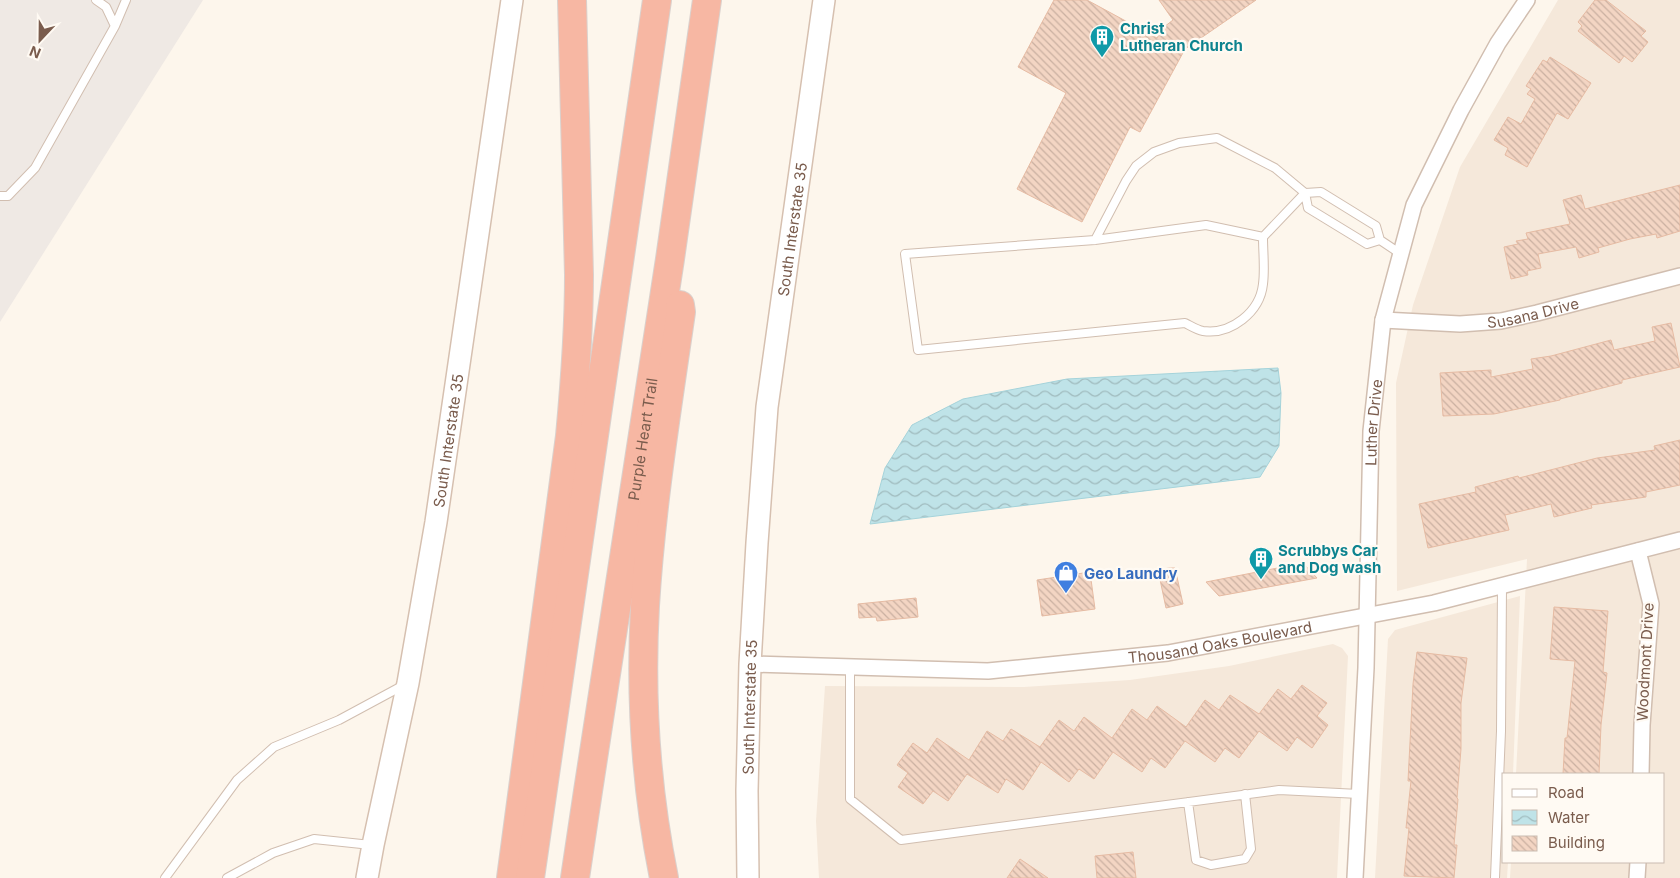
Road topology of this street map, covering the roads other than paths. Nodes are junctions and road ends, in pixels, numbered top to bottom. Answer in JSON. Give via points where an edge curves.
{"nodes":[{"id":1,"x":96,"y":0,"type":"edge"},
{"id":2,"x":126,"y":0,"type":"edge"},
{"id":3,"x":512,"y":0,"type":"edge"},
{"id":4,"x":572,"y":0,"type":"edge"},
{"id":5,"x":657,"y":0,"type":"edge"},
{"id":6,"x":708,"y":0,"type":"edge"},
{"id":7,"x":824,"y":0,"type":"edge"},
{"id":8,"x":1527,"y":0,"type":"edge"},
{"id":9,"x":114,"y":26,"type":"junction"},
{"id":10,"x":1305,"y":193,"type":"junction"},
{"id":11,"x":0,"y":196,"type":"edge"},
{"id":12,"x":1263,"y":238,"type":"junction"},
{"id":13,"x":1095,"y":240,"type":"junction"},
{"id":14,"x":1380,"y":240,"type":"junction"},
{"id":15,"x":1401,"y":254,"type":"junction"},
{"id":16,"x":670,"y":259,"type":"junction"},
{"id":17,"x":1680,"y":276,"type":"edge"},
{"id":18,"x":1383,"y":320,"type":"junction"},
{"id":19,"x":1680,"y":540,"type":"edge"},
{"id":20,"x":1638,"y":551,"type":"junction"},
{"id":21,"x":1502,"y":586,"type":"junction"},
{"id":22,"x":1366,"y":616,"type":"junction"},
{"id":23,"x":750,"y":664,"type":"junction"},
{"id":24,"x":850,"y":667,"type":"junction"},
{"id":25,"x":408,"y":683,"type":"junction"},
{"id":26,"x":1641,"y":773,"type":"edge"},
{"id":27,"x":1245,"y":794,"type":"junction"},
{"id":28,"x":1360,"y":794,"type":"junction"},
{"id":29,"x":1188,"y":802,"type":"junction"},
{"id":30,"x":373,"y":845,"type":"junction"},
{"id":31,"x":1638,"y":863,"type":"edge"},
{"id":32,"x":165,"y":878,"type":"edge"},
{"id":33,"x":227,"y":878,"type":"edge"},
{"id":34,"x":367,"y":878,"type":"edge"},
{"id":35,"x":511,"y":878,"type":"edge"},
{"id":36,"x":530,"y":878,"type":"edge"},
{"id":37,"x":576,"y":878,"type":"edge"},
{"id":38,"x":664,"y":878,"type":"edge"},
{"id":39,"x":748,"y":878,"type":"edge"},
{"id":40,"x":1355,"y":878,"type":"edge"},
{"id":41,"x":1495,"y":878,"type":"edge"},
{"id":42,"x":1637,"y":878,"type":"edge"}],
"edges":[{"from":1,"to":9,"type":"lane","via":[[106,7]]},
{"from":2,"to":9,"type":"lane"},
{"from":3,"to":25,"type":"main road","name":"South Interstate 35","via":[[436,522]]},
{"from":4,"to":35,"type":"highway","via":[[579,318],[570,436]]},
{"from":5,"to":36,"type":"highway"},
{"from":6,"to":16,"type":"highway","name":"Purple Heart Trail"},
{"from":7,"to":23,"type":"main road","name":"South Interstate 35","via":[[767,407]]},
{"from":8,"to":15,"type":"street","name":"Luther Drive","via":[[1498,43],[1461,110],[1414,205]]},
{"from":9,"to":11,"type":"lane","via":[[34,168],[8,196]]},
{"from":10,"to":12,"type":"lane"},
{"from":10,"to":13,"type":"lane","via":[[1275,168],[1217,138],[1179,143],[1154,152],[1136,166]]},
{"from":10,"to":14,"type":"lane","via":[[1321,192],[1376,226]]},
{"from":10,"to":14,"type":"lane","via":[[1308,208],[1367,244]]},
{"from":12,"to":13,"type":"lane","via":[[1206,225]]},
{"from":12,"to":13,"type":"lane","via":[[1263,285],[1259,298],[1252,311],[1232,326],[1202,331],[1185,323],[918,350],[905,254]]},
{"from":14,"to":15,"type":"lane"},
{"from":15,"to":18,"type":"street","name":"Luther Drive"},
{"from":16,"to":37,"type":"highway","name":"Purple Heart Trail"},
{"from":16,"to":38,"type":"highway","via":[[681,312],[651,529],[644,640],[646,748],[651,805]]},
{"from":17,"to":18,"type":"street","name":"Susana Drive","via":[[1501,321],[1460,324]]},
{"from":18,"to":22,"type":"street","name":"Luther Drive","via":[[1371,431]]},
{"from":19,"to":20,"type":"street","name":"Thousand Oaks Boulevard"},
{"from":20,"to":21,"type":"street","name":"Thousand Oaks Boulevard"},
{"from":20,"to":26,"type":"street","name":"Woodmont Drive","via":[[1651,604]]},
{"from":21,"to":22,"type":"street","name":"Thousand Oaks Boulevard"},
{"from":21,"to":41,"type":"lane"},
{"from":22,"to":24,"type":"street","name":"Thousand Oaks Boulevard","via":[[1168,653],[988,671]]},
{"from":22,"to":28,"type":"street","name":"Luther Drive"},
{"from":23,"to":24,"type":"street","name":"Thousand Oaks Boulevard"},
{"from":23,"to":39,"type":"main road","name":"South Interstate 35"},
{"from":24,"to":29,"type":"lane","via":[[850,799],[901,840]]},
{"from":25,"to":30,"type":"main road","name":"South Interstate 35"},
{"from":25,"to":32,"type":"lane","via":[[338,720],[274,747],[237,780]]},
{"from":27,"to":28,"type":"lane","via":[[1278,790]]},
{"from":27,"to":29,"type":"lane"},
{"from":27,"to":29,"type":"lane","via":[[1252,849],[1245,859],[1211,865],[1196,860]]},
{"from":28,"to":40,"type":"street","name":"Luther Drive"},
{"from":30,"to":33,"type":"lane","via":[[314,839],[273,853]]},
{"from":30,"to":34,"type":"main road","name":"South Interstate 35"},
{"from":31,"to":42,"type":"street"}]}
